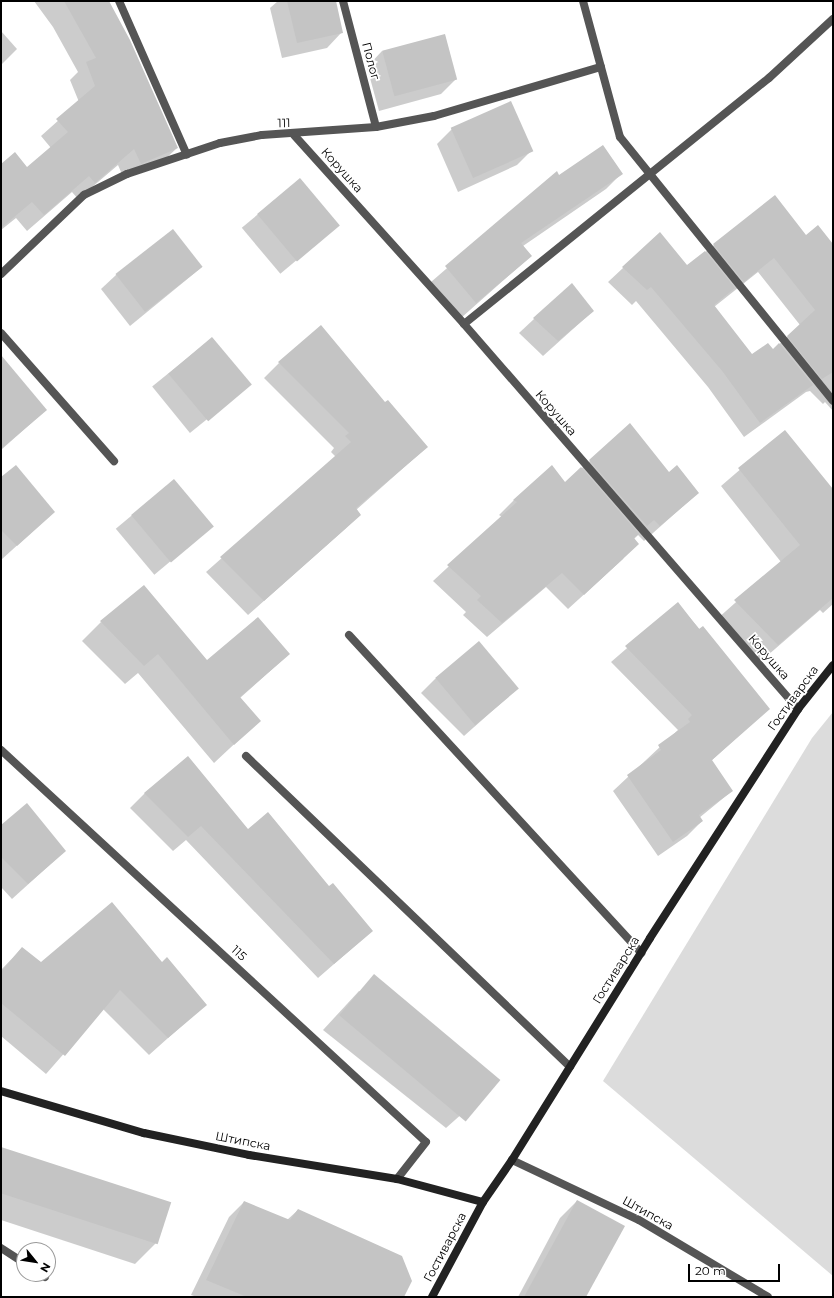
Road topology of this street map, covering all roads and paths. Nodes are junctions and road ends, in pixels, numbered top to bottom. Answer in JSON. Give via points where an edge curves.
{"nodes":[{"id":1,"x":119,"y":1,"type":"edge"},
{"id":2,"x":343,"y":1,"type":"edge"},
{"id":3,"x":583,"y":1,"type":"edge"},
{"id":4,"x":833,"y":19,"type":"edge"},
{"id":5,"x":601,"y":67,"type":"junction"},
{"id":6,"x":376,"y":127,"type":"junction"},
{"id":7,"x":294,"y":135,"type":"junction"},
{"id":8,"x":186,"y":155,"type":"junction"},
{"id":9,"x":650,"y":176,"type":"junction"},
{"id":10,"x":1,"y":274,"type":"edge"},
{"id":11,"x":464,"y":324,"type":"junction"},
{"id":12,"x":1,"y":333,"type":"edge"},
{"id":13,"x":833,"y":401,"type":"edge"},
{"id":14,"x":114,"y":461,"type":"dead end"},
{"id":15,"x":349,"y":635,"type":"dead end"},
{"id":16,"x":833,"y":665,"type":"edge"},
{"id":17,"x":798,"y":709,"type":"junction"},
{"id":18,"x":1,"y":750,"type":"edge"},
{"id":19,"x":246,"y":756,"type":"dead end"},
{"id":20,"x":641,"y":953,"type":"junction"},
{"id":21,"x":570,"y":1067,"type":"junction"},
{"id":22,"x":1,"y":1091,"type":"edge"},
{"id":23,"x":512,"y":1160,"type":"junction"},
{"id":24,"x":397,"y":1179,"type":"junction"},
{"id":25,"x":483,"y":1202,"type":"junction"},
{"id":26,"x":1,"y":1248,"type":"edge"},
{"id":27,"x":16,"y":1258,"type":"edge"},
{"id":28,"x":432,"y":1297,"type":"edge"},
{"id":29,"x":768,"y":1297,"type":"edge"}],
"edges":[{"from":1,"to":8,"type":"street"},
{"from":2,"to":6,"type":"street","name":"Полог"},
{"from":3,"to":5,"type":"street"},
{"from":4,"to":9,"type":"street","via":[[770,78]]},
{"from":5,"to":6,"type":"street","name":"111","via":[[434,116]]},
{"from":5,"to":9,"type":"street","via":[[620,137]]},
{"from":6,"to":7,"type":"street","name":"111"},
{"from":7,"to":8,"type":"street","name":"111","via":[[262,135],[220,143]]},
{"from":7,"to":11,"type":"street","name":"Корушка"},
{"from":8,"to":10,"type":"street","name":"111","via":[[127,174],[84,195]]},
{"from":9,"to":11,"type":"street"},
{"from":9,"to":13,"type":"street"},
{"from":11,"to":17,"type":"street","name":"Корушка"},
{"from":12,"to":14,"type":"street"},
{"from":15,"to":20,"type":"street"},
{"from":16,"to":17,"type":"street","name":"Гостиварска"},
{"from":17,"to":20,"type":"street","name":"Гостиварска"},
{"from":18,"to":24,"type":"street","name":"115","via":[[426,1142]]},
{"from":19,"to":21,"type":"street"},
{"from":20,"to":21,"type":"street","name":"Гостиварска"},
{"from":21,"to":23,"type":"street","name":"Гостиварска"},
{"from":22,"to":24,"type":"street","name":"Штипска","via":[[144,1133],[249,1155]]},
{"from":23,"to":25,"type":"street","name":"Гостиварска"},
{"from":23,"to":29,"type":"street","name":"Штипска","via":[[639,1220]]},
{"from":24,"to":25,"type":"street","name":"Штипска"},
{"from":25,"to":28,"type":"street","name":"Гостиварска"},
{"from":26,"to":27,"type":"street"}]}
